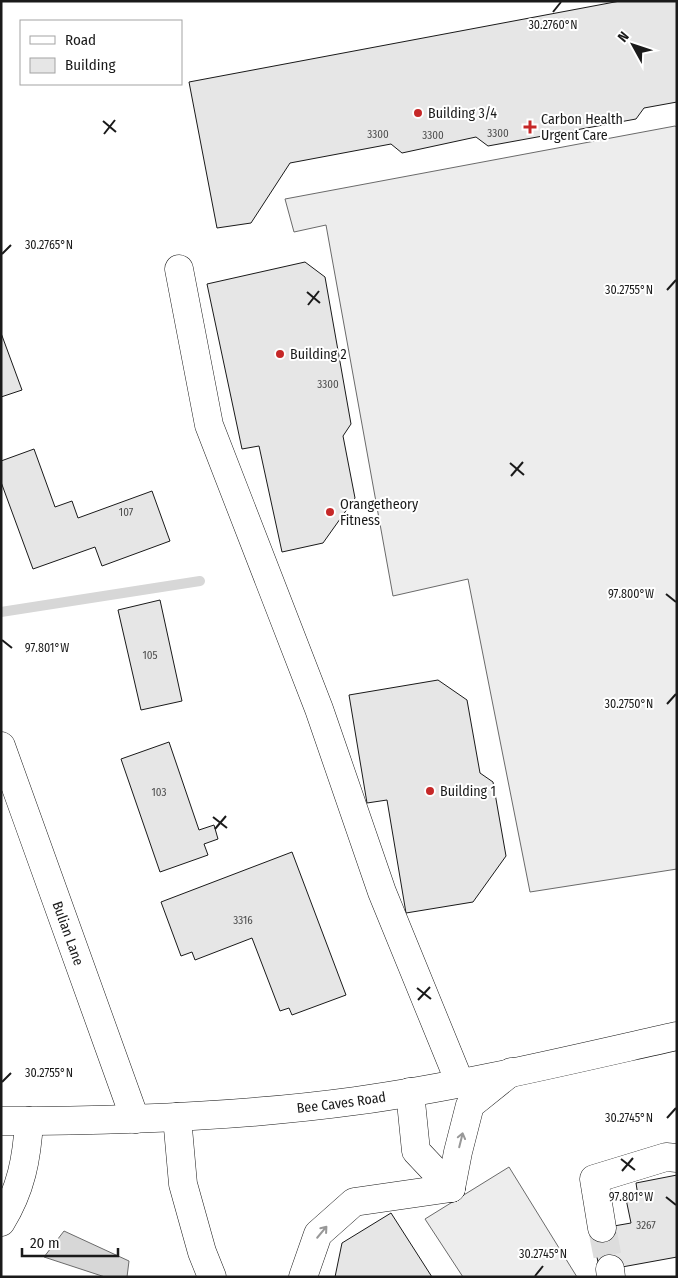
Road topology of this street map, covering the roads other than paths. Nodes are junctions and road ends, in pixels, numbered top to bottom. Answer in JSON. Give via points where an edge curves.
{"nodes":[{"id":1,"x":179,"y":269,"type":"dead end"},
{"id":2,"x":1,"y":746,"type":"edge"},
{"id":3,"x":677,"y":1036,"type":"edge"},
{"id":4,"x":511,"y":1072,"type":"junction"},
{"id":5,"x":460,"y":1083,"type":"junction"},
{"id":6,"x":410,"y":1092,"type":"junction"},
{"id":7,"x":177,"y":1117,"type":"junction"},
{"id":8,"x":135,"y":1119,"type":"junction"},
{"id":9,"x":1,"y":1121,"type":"edge"},
{"id":10,"x":29,"y":1121,"type":"junction"},
{"id":11,"x":677,"y":1158,"type":"edge"},
{"id":12,"x":451,"y":1188,"type":"junction"},
{"id":13,"x":1,"y":1222,"type":"edge"},
{"id":14,"x":602,"y":1228,"type":"tunnel mouth"},
{"id":15,"x":212,"y":1277,"type":"edge"},
{"id":16,"x":303,"y":1277,"type":"edge"}],
"edges":[{"from":1,"to":5,"type":"main road","via":[[210,425],[319,709],[382,892]]},
{"from":2,"to":8,"type":"main road","name":"Bulian Lane"},
{"from":3,"to":4,"type":"main road","name":"Bee Caves Road"},
{"from":4,"to":5,"type":"main road","name":"Bee Caves Road"},
{"from":12,"to":4,"type":"main road","one_way":true,"via":[[470,1105]]},
{"from":5,"to":6,"type":"main road","name":"Bee Caves Road"},
{"from":6,"to":7,"type":"main road","name":"Bee Caves Road","via":[[303,1107]]},
{"from":6,"to":12,"type":"main road","via":[[416,1150]]},
{"from":7,"to":8,"type":"main road","name":"Bee Caves Road"},
{"from":7,"to":15,"type":"main road","via":[[183,1184]]},
{"from":8,"to":10,"type":"main road","name":"Bee Caves Road"},
{"from":9,"to":10,"type":"main road","name":"Bee Caves Road"},
{"from":10,"to":13,"type":"main road","via":[[28,1150],[21,1180]]},
{"from":11,"to":14,"type":"main road","via":[[666,1157],[594,1179]]},
{"from":16,"to":12,"type":"main road","one_way":true,"via":[[318,1234],[354,1202]]}]}
